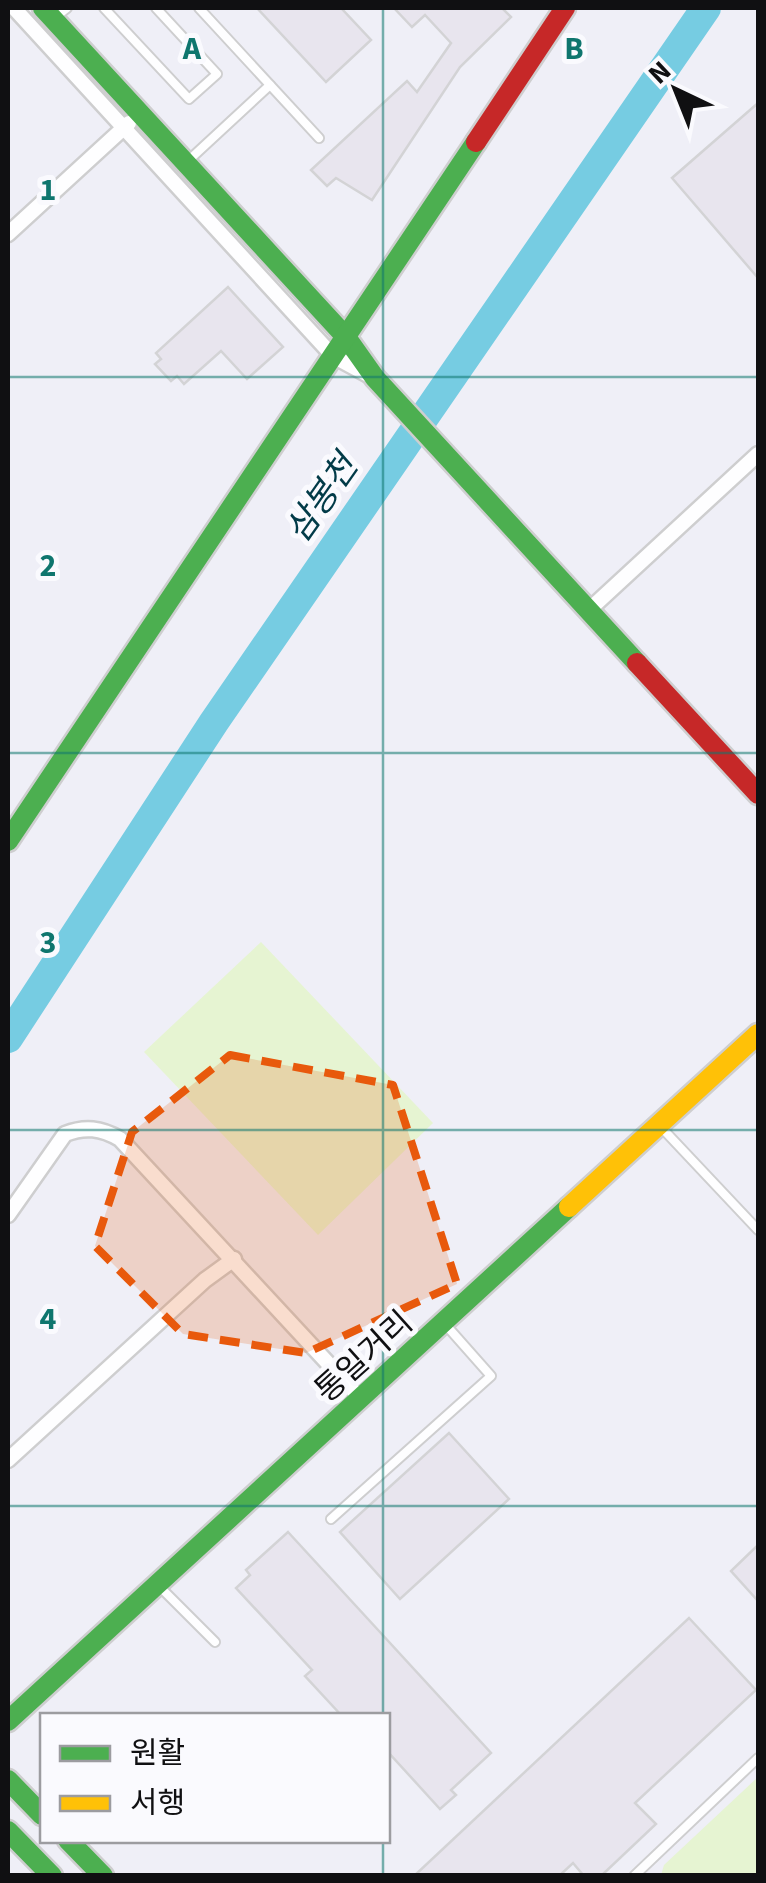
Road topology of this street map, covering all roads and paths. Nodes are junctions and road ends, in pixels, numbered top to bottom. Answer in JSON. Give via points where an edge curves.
{"nodes":[{"id":1,"x":14,"y":8,"type":"edge"},
{"id":2,"x":104,"y":8,"type":"edge"},
{"id":3,"x":123,"y":8,"type":"edge"},
{"id":4,"x":156,"y":8,"type":"edge"},
{"id":5,"x":199,"y":8,"type":"edge"},
{"id":6,"x":54,"y":11,"type":"edge"},
{"id":7,"x":557,"y":15,"type":"edge"},
{"id":8,"x":113,"y":17,"type":"junction"},
{"id":9,"x":270,"y":85,"type":"junction"},
{"id":10,"x":132,"y":120,"type":"junction"},
{"id":11,"x":319,"y":138,"type":"dead end"},
{"id":12,"x":186,"y":162,"type":"junction"},
{"id":13,"x":8,"y":234,"type":"edge"},
{"id":14,"x":346,"y":337,"type":"junction"},
{"id":15,"x":333,"y":356,"type":"junction"},
{"id":16,"x":374,"y":378,"type":"junction"},
{"id":17,"x":758,"y":454,"type":"edge"},
{"id":18,"x":589,"y":610,"type":"junction"},
{"id":19,"x":758,"y":794,"type":"edge"},
{"id":20,"x":8,"y":841,"type":"edge"},
{"id":21,"x":758,"y":1034,"type":"edge"},
{"id":22,"x":660,"y":1126,"type":"junction"},
{"id":23,"x":8,"y":1214,"type":"edge"},
{"id":24,"x":758,"y":1230,"type":"edge"},
{"id":25,"x":234,"y":1258,"type":"junction"},
{"id":26,"x":445,"y":1324,"type":"junction"},
{"id":27,"x":362,"y":1400,"type":"junction"},
{"id":28,"x":8,"y":1460,"type":"edge"},
{"id":29,"x":331,"y":1519,"type":"dead end"},
{"id":30,"x":158,"y":1584,"type":"junction"},
{"id":31,"x":215,"y":1642,"type":"dead end"},
{"id":32,"x":8,"y":1721,"type":"edge"},
{"id":33,"x":758,"y":1758,"type":"edge"},
{"id":34,"x":8,"y":1780,"type":"edge"},
{"id":35,"x":40,"y":1813,"type":"edge"},
{"id":36,"x":8,"y":1830,"type":"edge"},
{"id":37,"x":71,"y":1843,"type":"edge"},
{"id":38,"x":638,"y":1874,"type":"edge"},
{"id":39,"x":52,"y":1876,"type":"edge"},
{"id":40,"x":103,"y":1876,"type":"edge"}],
"edges":[{"from":1,"to":10,"type":"street"},
{"from":2,"to":8,"type":"lane"},
{"from":3,"to":8,"type":"lane"},
{"from":4,"to":8,"type":"lane","via":[[217,74],[188,100]]},
{"from":5,"to":9,"type":"lane"},
{"from":6,"to":10,"type":"street"},
{"from":7,"to":14,"type":"street"},
{"from":9,"to":11,"type":"lane"},
{"from":9,"to":12,"type":"lane"},
{"from":10,"to":12,"type":"street"},
{"from":10,"to":13,"type":"street"},
{"from":10,"to":15,"type":"street"},
{"from":12,"to":14,"type":"street"},
{"from":14,"to":15,"type":"street"},
{"from":14,"to":16,"type":"street"},
{"from":15,"to":16,"type":"street"},
{"from":15,"to":20,"type":"street"},
{"from":16,"to":18,"type":"street"},
{"from":17,"to":18,"type":"street"},
{"from":18,"to":19,"type":"street"},
{"from":21,"to":22,"type":"street","name":"통일거리"},
{"from":22,"to":24,"type":"lane"},
{"from":22,"to":26,"type":"street","name":"통일거리"},
{"from":23,"to":25,"type":"street","via":[[65,1134],[92,1128],[120,1139]]},
{"from":25,"to":27,"type":"street"},
{"from":25,"to":28,"type":"street"},
{"from":26,"to":27,"type":"street","name":"통일거리"},
{"from":26,"to":29,"type":"lane","via":[[491,1376]]},
{"from":27,"to":30,"type":"street","name":"통일거리"},
{"from":30,"to":31,"type":"lane"},
{"from":30,"to":32,"type":"street","name":"통일거리"},
{"from":33,"to":38,"type":"lane"},
{"from":34,"to":35,"type":"street"},
{"from":36,"to":39,"type":"street"},
{"from":37,"to":40,"type":"street"}]}
